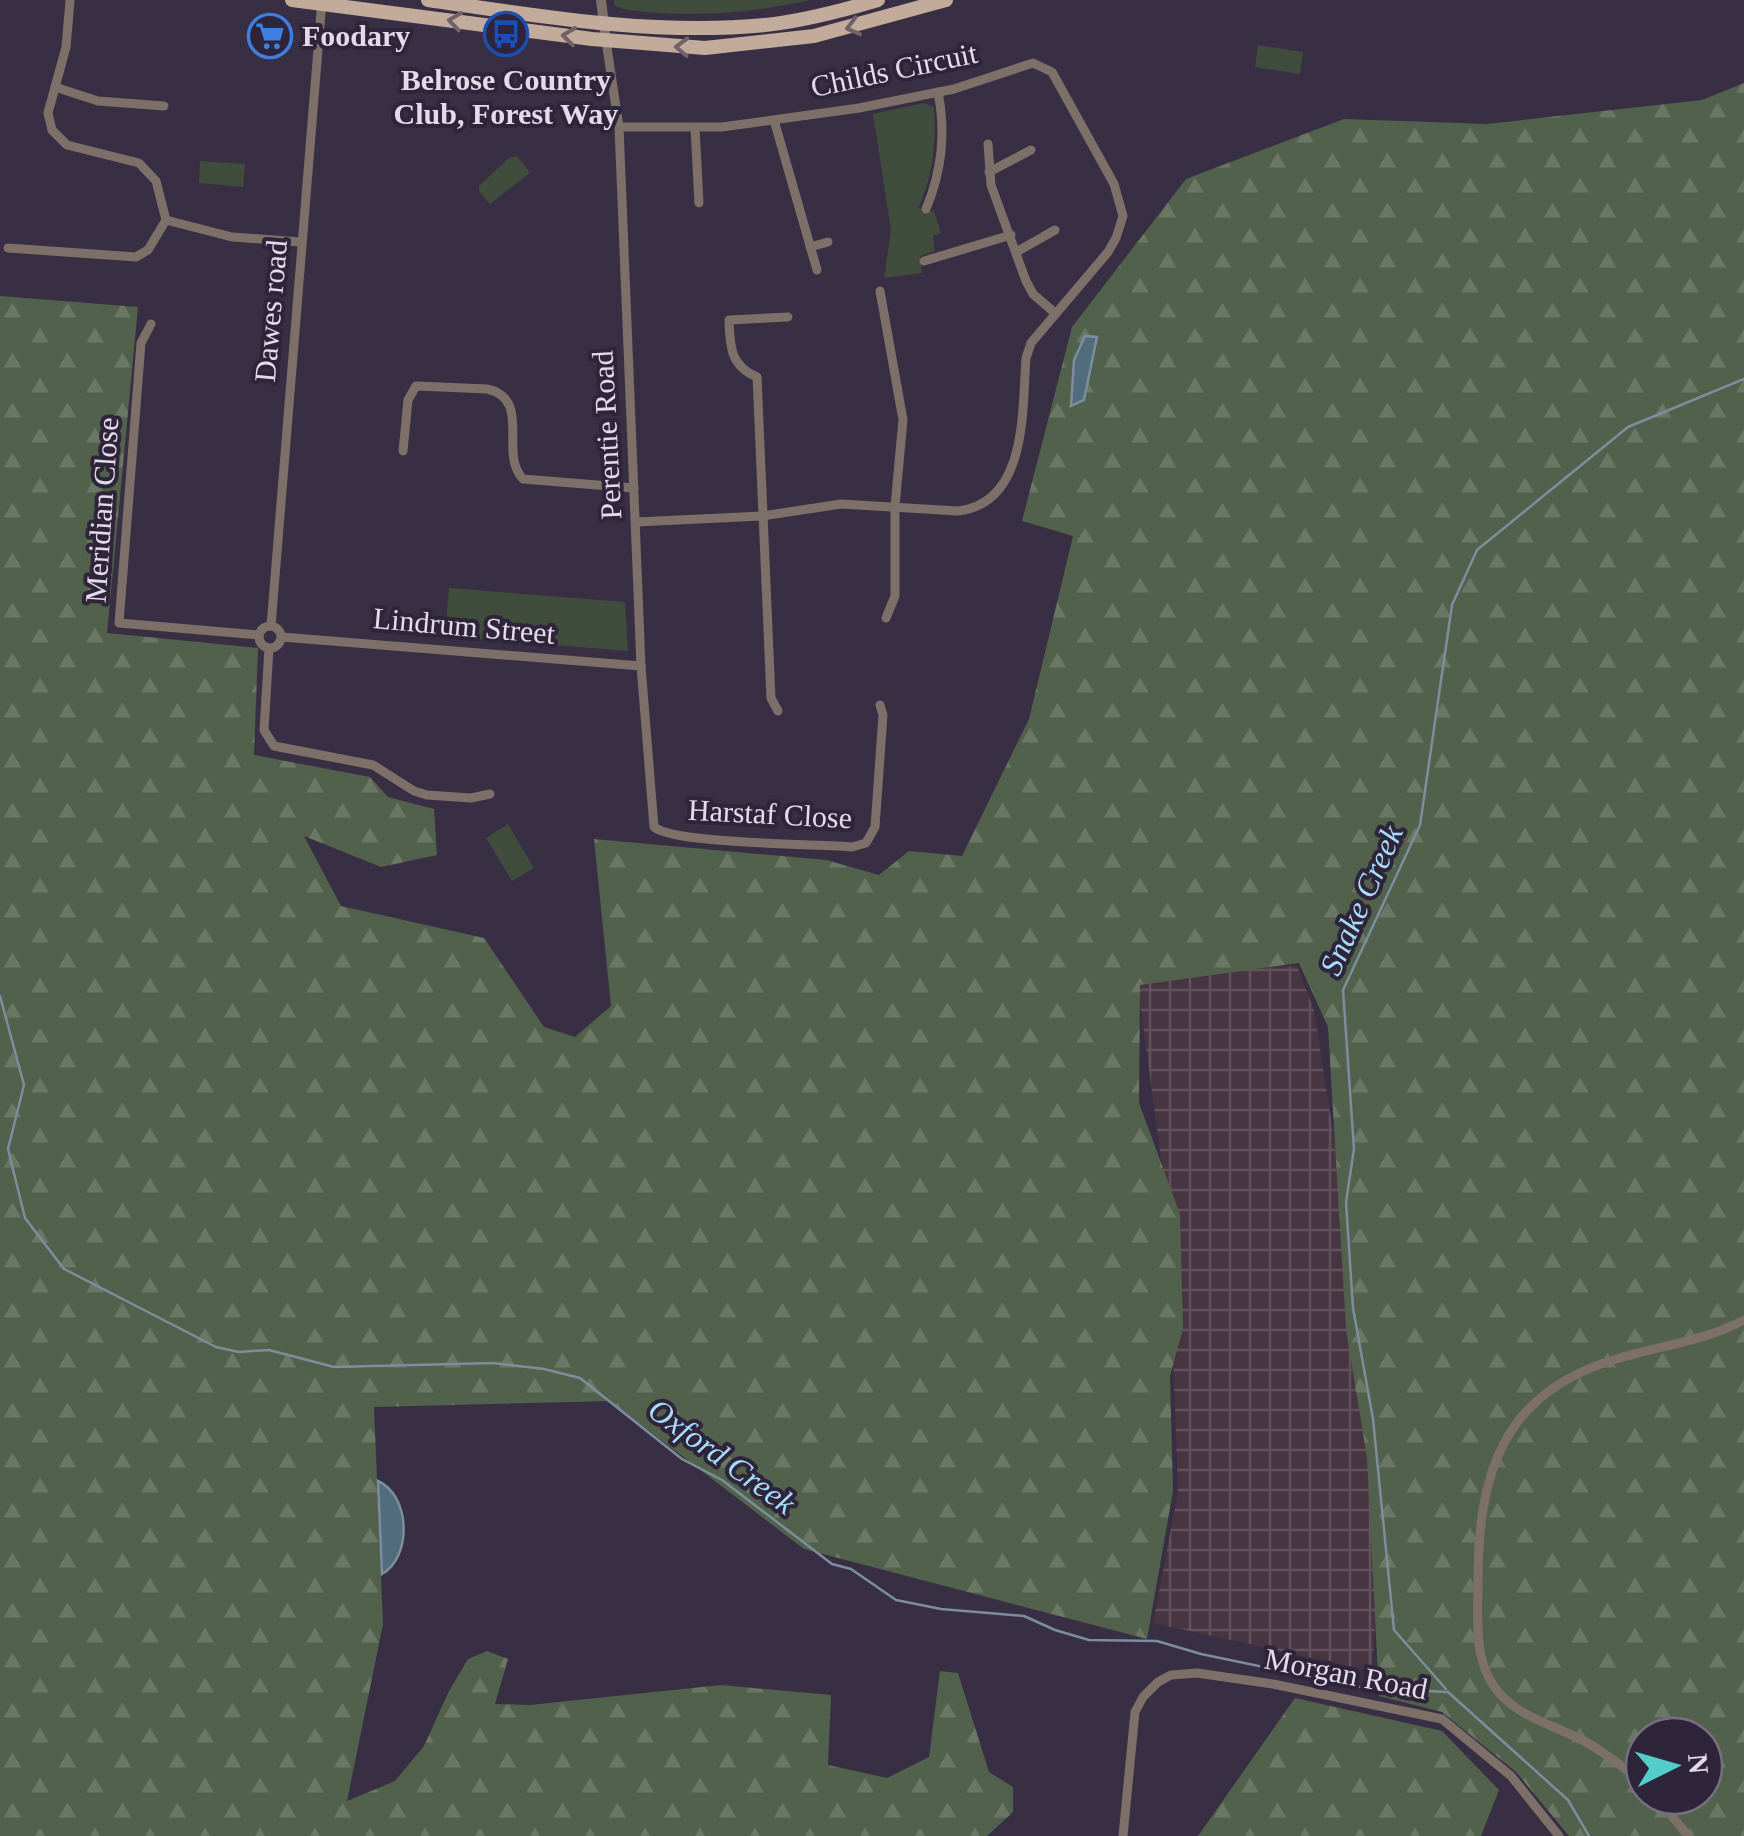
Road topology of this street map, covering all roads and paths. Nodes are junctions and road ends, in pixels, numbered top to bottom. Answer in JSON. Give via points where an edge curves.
{"nodes":[{"id":1,"x":292,"y":0,"type":"edge"},
{"id":2,"x":428,"y":0,"type":"edge"},
{"id":3,"x":601,"y":0,"type":"edge"},
{"id":4,"x":878,"y":0,"type":"edge"},
{"id":5,"x":946,"y":0,"type":"edge"},
{"id":6,"x":70,"y":1,"type":"edge"},
{"id":7,"x":322,"y":2,"type":"edge"},
{"id":8,"x":602,"y":22,"type":"junction"},
{"id":9,"x":606,"y":41,"type":"junction"},
{"id":10,"x":55,"y":88,"type":"junction"},
{"id":11,"x":938,"y":92,"type":"junction"},
{"id":12,"x":164,"y":106,"type":"dead end"},
{"id":13,"x":774,"y":120,"type":"junction"},
{"id":14,"x":619,"y":127,"type":"junction"},
{"id":15,"x":695,"y":128,"type":"junction"},
{"id":16,"x":988,"y":144,"type":"dead end"},
{"id":17,"x":1030,"y":150,"type":"dead end"},
{"id":18,"x":989,"y":172,"type":"junction"},
{"id":19,"x":700,"y":204,"type":"dead end"},
{"id":20,"x":926,"y":209,"type":"dead end"},
{"id":21,"x":166,"y":220,"type":"junction"},
{"id":22,"x":1055,"y":230,"type":"dead end"},
{"id":23,"x":1012,"y":236,"type":"junction"},
{"id":24,"x":301,"y":242,"type":"junction"},
{"id":25,"x":828,"y":242,"type":"dead end"},
{"id":26,"x":810,"y":247,"type":"junction"},
{"id":27,"x":8,"y":248,"type":"dead end"},
{"id":28,"x":1018,"y":251,"type":"junction"},
{"id":29,"x":924,"y":261,"type":"dead end"},
{"id":30,"x":817,"y":270,"type":"dead end"},
{"id":31,"x":880,"y":291,"type":"dead end"},
{"id":32,"x":1055,"y":313,"type":"junction"},
{"id":33,"x":788,"y":318,"type":"dead end"},
{"id":34,"x":151,"y":324,"type":"dead end"},
{"id":35,"x":403,"y":451,"type":"dead end"},
{"id":36,"x":634,"y":488,"type":"junction"},
{"id":37,"x":896,"y":506,"type":"junction"},
{"id":38,"x":762,"y":516,"type":"junction"},
{"id":39,"x":636,"y":522,"type":"junction"},
{"id":40,"x":886,"y":618,"type":"dead end"},
{"id":41,"x":271,"y":626,"type":"junction"},
{"id":42,"x":259,"y":635,"type":"junction"},
{"id":43,"x":282,"y":637,"type":"junction"},
{"id":44,"x":269,"y":648,"type":"junction"},
{"id":45,"x":642,"y":666,"type":"junction"},
{"id":46,"x":880,"y":705,"type":"dead end"},
{"id":47,"x":778,"y":711,"type":"dead end"},
{"id":48,"x":490,"y":794,"type":"dead end"},
{"id":49,"x":654,"y":827,"type":"joint"},
{"id":50,"x":1744,"y":1320,"type":"edge"},
{"id":51,"x":1624,"y":1769,"type":"edge"},
{"id":52,"x":1672,"y":1816,"type":"edge"},
{"id":53,"x":1123,"y":1836,"type":"edge"},
{"id":54,"x":1559,"y":1836,"type":"edge"},
{"id":55,"x":1688,"y":1836,"type":"edge"}],
"edges":[{"from":1,"to":7,"type":"main road"},
{"from":2,"to":8,"type":"main road"},
{"from":3,"to":8,"type":"street"},
{"from":4,"to":8,"type":"main road","via":[[769,25]]},
{"from":5,"to":9,"type":"main road","one_way":true,"via":[[834,32],[758,44],[687,48]]},
{"from":6,"to":10,"type":"street"},
{"from":9,"to":7,"type":"main road","one_way":true},
{"from":7,"to":24,"type":"street","name":"Dawes road"},
{"from":8,"to":9,"type":"street"},
{"from":9,"to":14,"type":"street","name":"Perentie Road"},
{"from":10,"to":12,"type":"street","via":[[98,102]]},
{"from":10,"to":21,"type":"street","via":[[48,122],[58,138],[82,151],[139,163],[156,181]]},
{"from":11,"to":13,"type":"street","name":"Childs Circuit"},
{"from":11,"to":20,"type":"street","via":[[944,124]]},
{"from":11,"to":32,"type":"street","name":"Childs Circuit","via":[[1024,64],[1044,66],[1114,184],[1122,216],[1116,238]]},
{"from":13,"to":15,"type":"street","name":"Childs Circuit"},
{"from":13,"to":26,"type":"street"},
{"from":14,"to":15,"type":"street","name":"Childs Circuit"},
{"from":14,"to":36,"type":"street","name":"Perentie Road"},
{"from":15,"to":19,"type":"street"},
{"from":16,"to":18,"type":"street"},
{"from":17,"to":18,"type":"street"},
{"from":18,"to":23,"type":"street"},
{"from":21,"to":24,"type":"street","via":[[232,238]]},
{"from":21,"to":27,"type":"street","via":[[136,257]]},
{"from":22,"to":28,"type":"street"},
{"from":23,"to":28,"type":"street"},
{"from":23,"to":29,"type":"street"},
{"from":24,"to":41,"type":"street","name":"Dawes road"},
{"from":25,"to":26,"type":"street"},
{"from":26,"to":30,"type":"street"},
{"from":28,"to":32,"type":"street","via":[[1033,294]]},
{"from":31,"to":37,"type":"street","via":[[904,420]]},
{"from":32,"to":37,"type":"street","name":"Childs Circuit","via":[[1026,358],[1016,458],[997,490],[972,509]]},
{"from":33,"to":38,"type":"street","via":[[729,320],[730,354],[756,377]]},
{"from":34,"to":42,"type":"street","name":"Meridian Close","via":[[141,342],[119,623]]},
{"from":35,"to":36,"type":"street","via":[[408,400],[416,386],[487,390],[512,408],[514,462],[523,478]]},
{"from":36,"to":39,"type":"street","name":"Perentie Road"},
{"from":37,"to":38,"type":"street","name":"Childs Circuit","via":[[842,504]]},
{"from":37,"to":40,"type":"street","via":[[895,596]]},
{"from":38,"to":39,"type":"street","name":"Childs Circuit"},
{"from":38,"to":47,"type":"street","via":[[771,698]]},
{"from":39,"to":45,"type":"street","name":"Perentie Road"},
{"from":41,"to":42,"type":"street"},
{"from":41,"to":43,"type":"street"},
{"from":42,"to":44,"type":"street"},
{"from":43,"to":44,"type":"street"},
{"from":43,"to":45,"type":"street","name":"Lindrum Street"},
{"from":44,"to":48,"type":"street","via":[[264,730],[274,746],[374,764],[427,795]]},
{"from":45,"to":49,"type":"street","name":"Perentie Road"},
{"from":46,"to":49,"type":"street","name":"Harstaf Close","via":[[875,827],[866,844],[701,838]]},
{"from":50,"to":51,"type":"street","via":[[1593,1367],[1554,1388],[1508,1436],[1482,1499],[1478,1637],[1490,1682],[1524,1713],[1588,1743]]},
{"from":52,"to":55,"type":"street"},
{"from":53,"to":54,"type":"street","name":"Morgan Road","via":[[1131,1730],[1142,1697],[1171,1675],[1197,1672],[1442,1719],[1511,1776]]}]}
